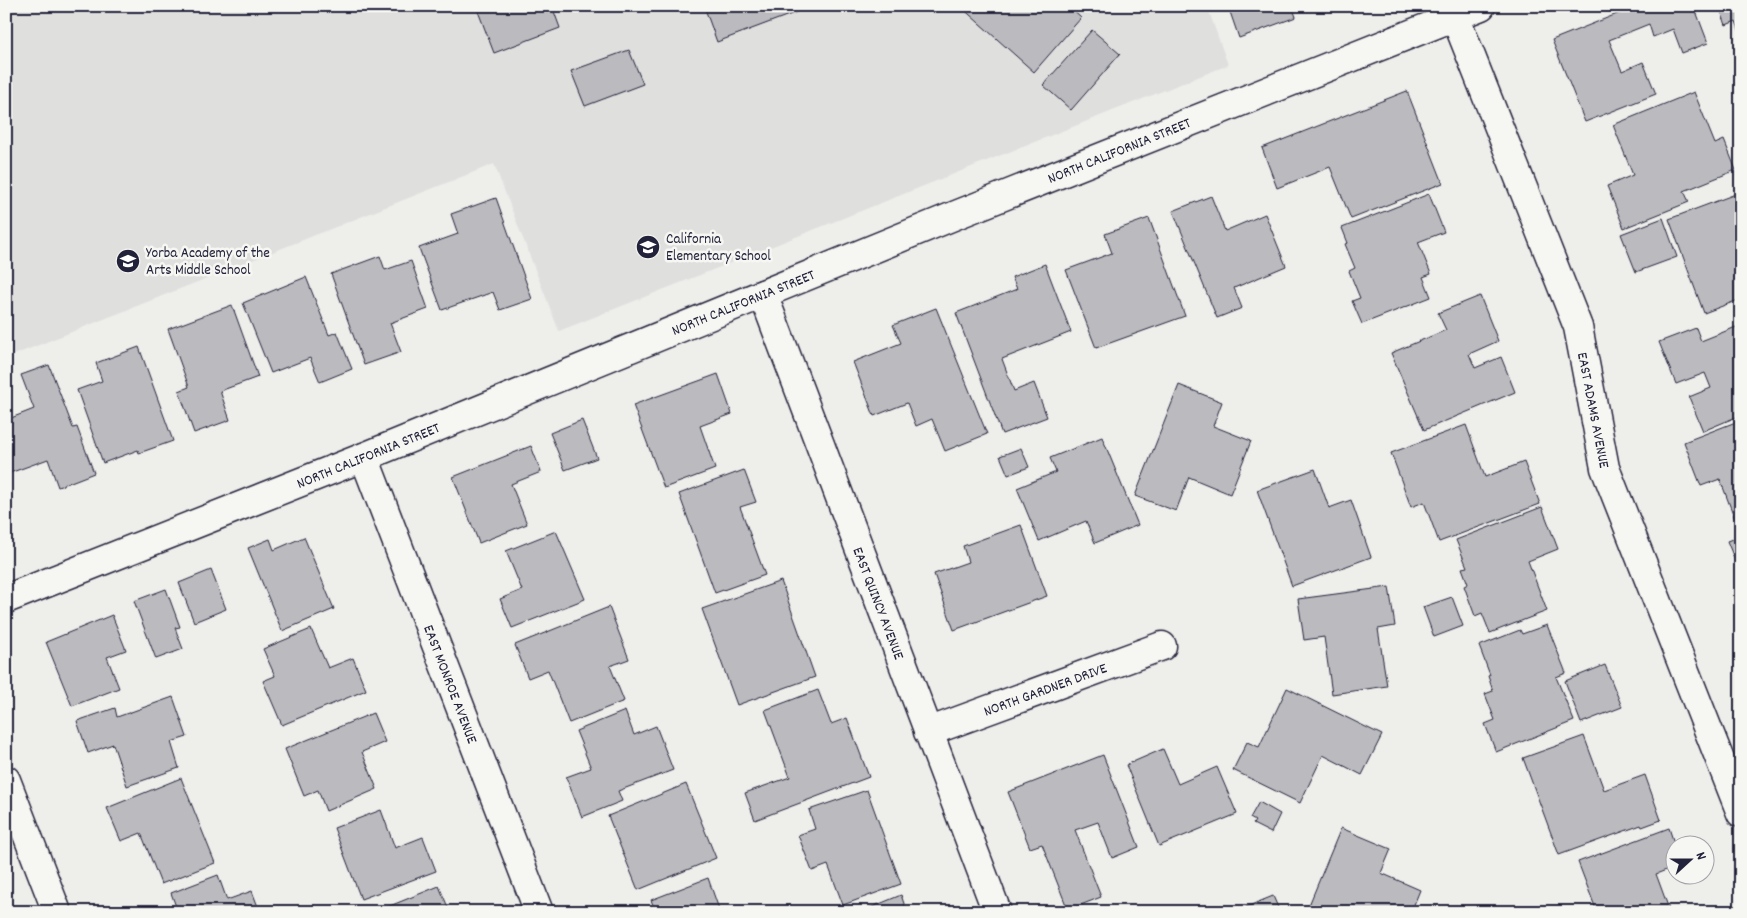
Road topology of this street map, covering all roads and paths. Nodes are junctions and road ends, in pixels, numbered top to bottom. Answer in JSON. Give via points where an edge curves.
{"nodes":[{"id":1,"x":1481,"y":6,"type":"edge"},
{"id":2,"x":1453,"y":12,"type":"edge"},
{"id":3,"x":763,"y":294,"type":"junction"},
{"id":4,"x":364,"y":457,"type":"junction"},
{"id":5,"x":6,"y":599,"type":"edge"},
{"id":6,"x":1162,"y":646,"type":"dead end"},
{"id":7,"x":928,"y":732,"type":"junction"},
{"id":8,"x":6,"y":780,"type":"edge"},
{"id":9,"x":1741,"y":813,"type":"edge"},
{"id":10,"x":57,"y":912,"type":"edge"},
{"id":11,"x":539,"y":912,"type":"edge"},
{"id":12,"x":997,"y":912,"type":"edge"}],
"edges":[{"from":1,"to":2,"type":"street","name":"NORTH CALIFORNIA STREET"},
{"from":2,"to":3,"type":"street","name":"NORTH CALIFORNIA STREET"},
{"from":2,"to":9,"type":"street","name":"EAST ADAMS AVENUE","via":[[1578,327],[1604,468]]},
{"from":3,"to":4,"type":"street","name":"NORTH CALIFORNIA STREET"},
{"from":3,"to":7,"type":"street","name":"EAST QUINCY AVENUE"},
{"from":4,"to":5,"type":"street","name":"NORTH CALIFORNIA STREET"},
{"from":4,"to":11,"type":"street","name":"EAST MONROE AVENUE"},
{"from":6,"to":7,"type":"street","name":"NORTH GARDNER DRIVE"},
{"from":7,"to":12,"type":"street","name":"EAST QUINCY AVENUE"},
{"from":8,"to":10,"type":"street"}]}
